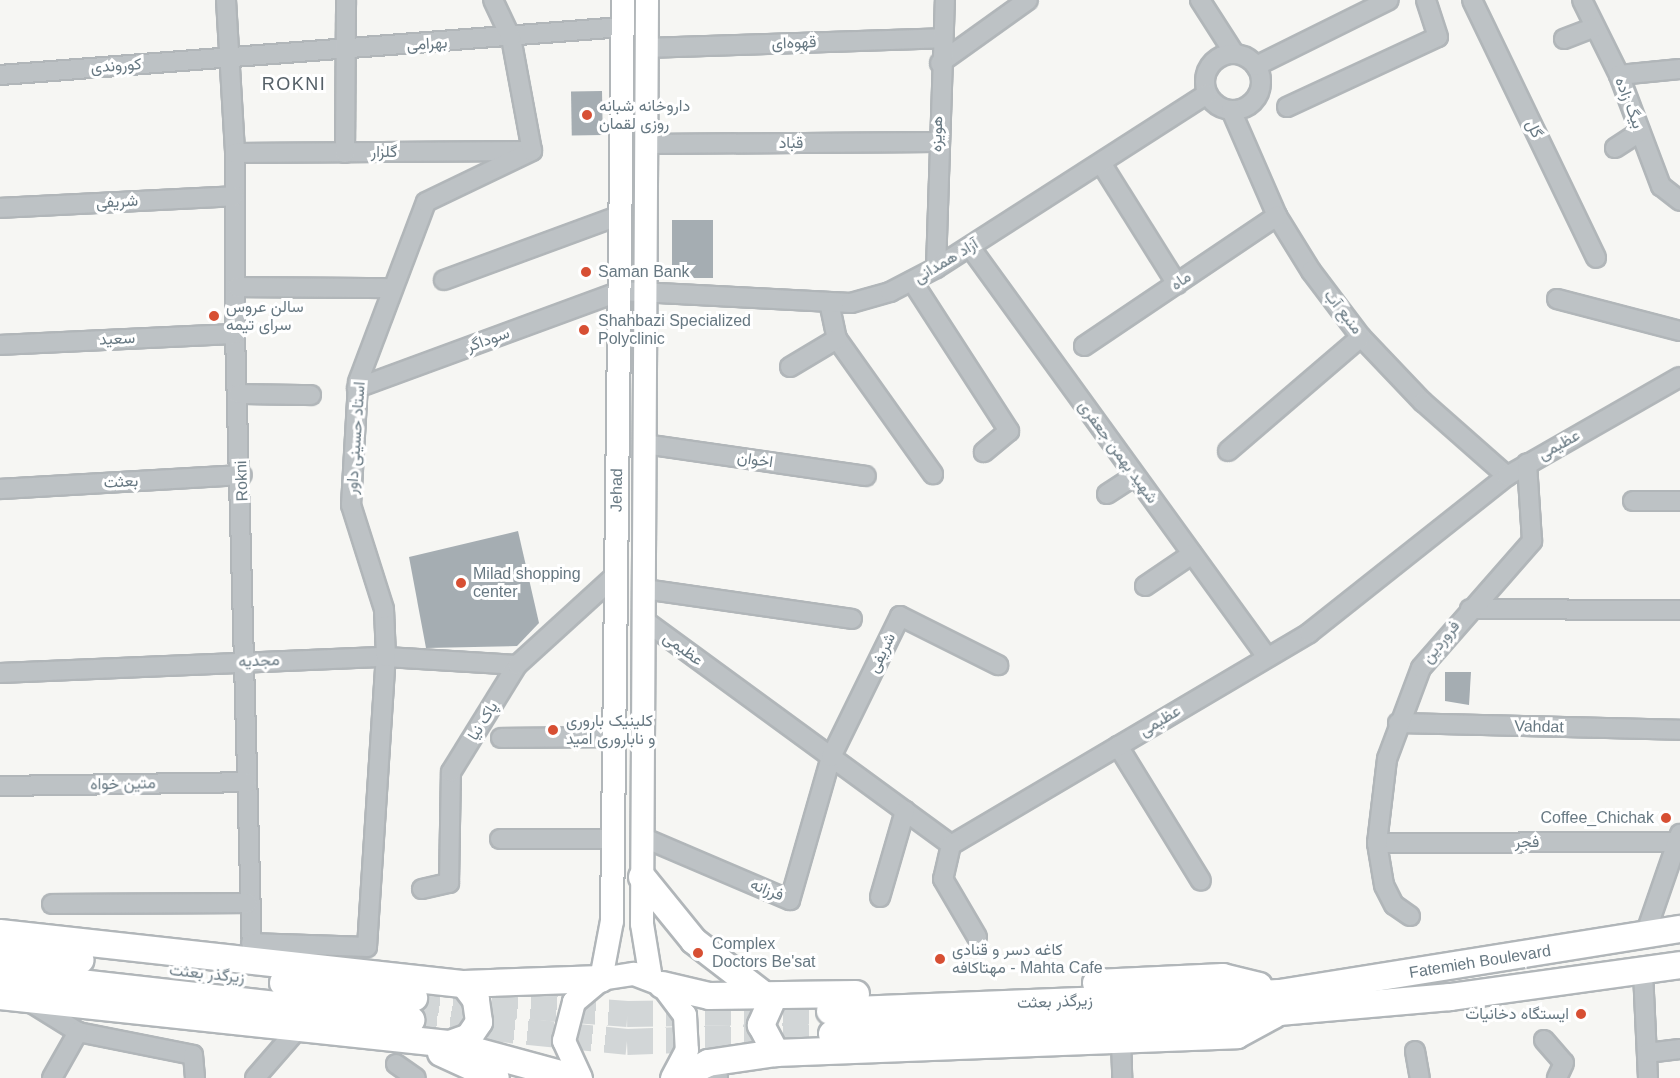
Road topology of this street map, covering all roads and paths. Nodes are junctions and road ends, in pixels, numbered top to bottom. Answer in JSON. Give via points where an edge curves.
{"nodes":[{"id":1,"x":226,"y":0,"type":"edge"},
{"id":2,"x":346,"y":0,"type":"edge"},
{"id":3,"x":494,"y":0,"type":"edge"},
{"id":4,"x":623,"y":0,"type":"edge"},
{"id":5,"x":647,"y":0,"type":"edge"},
{"id":6,"x":945,"y":0,"type":"edge"},
{"id":7,"x":1028,"y":0,"type":"edge"},
{"id":8,"x":1200,"y":0,"type":"edge"},
{"id":9,"x":1389,"y":0,"type":"edge"},
{"id":10,"x":1426,"y":0,"type":"edge"},
{"id":11,"x":1472,"y":0,"type":"edge"},
{"id":12,"x":1582,"y":0,"type":"edge"},
{"id":13,"x":623,"y":27,"type":"junction"},
{"id":14,"x":1595,"y":27,"type":"junction"},
{"id":15,"x":511,"y":38,"type":"junction"},
{"id":16,"x":941,"y":38,"type":"junction"},
{"id":17,"x":1564,"y":39,"type":"dead end"},
{"id":18,"x":647,"y":48,"type":"junction"},
{"id":19,"x":346,"y":49,"type":"junction"},
{"id":20,"x":1234,"y":53,"type":"junction"},
{"id":21,"x":232,"y":58,"type":"junction"},
{"id":22,"x":940,"y":63,"type":"junction"},
{"id":23,"x":1256,"y":66,"type":"junction"},
{"id":24,"x":1680,"y":69,"type":"edge"},
{"id":25,"x":0,"y":75,"type":"edge"},
{"id":26,"x":1619,"y":75,"type":"junction"},
{"id":27,"x":1207,"y":94,"type":"junction"},
{"id":28,"x":1287,"y":107,"type":"dead end"},
{"id":29,"x":1231,"y":110,"type":"junction"},
{"id":30,"x":1640,"y":132,"type":"junction"},
{"id":31,"x":936,"y":142,"type":"junction"},
{"id":32,"x":646,"y":144,"type":"junction"},
{"id":33,"x":1615,"y":148,"type":"dead end"},
{"id":34,"x":532,"y":151,"type":"junction"},
{"id":35,"x":235,"y":153,"type":"junction"},
{"id":36,"x":345,"y":153,"type":"junction"},
{"id":37,"x":1101,"y":163,"type":"junction"},
{"id":38,"x":235,"y":196,"type":"junction"},
{"id":39,"x":1680,"y":201,"type":"edge"},
{"id":40,"x":0,"y":208,"type":"edge"},
{"id":41,"x":621,"y":215,"type":"junction"},
{"id":42,"x":1277,"y":216,"type":"junction"},
{"id":43,"x":970,"y":247,"type":"junction"},
{"id":44,"x":1596,"y":258,"type":"dead end"},
{"id":45,"x":936,"y":268,"type":"junction"},
{"id":46,"x":444,"y":280,"type":"dead end"},
{"id":47,"x":912,"y":281,"type":"junction"},
{"id":48,"x":1177,"y":284,"type":"junction"},
{"id":49,"x":237,"y":287,"type":"junction"},
{"id":50,"x":393,"y":288,"type":"junction"},
{"id":51,"x":620,"y":291,"type":"junction"},
{"id":52,"x":645,"y":293,"type":"junction"},
{"id":53,"x":1557,"y":299,"type":"dead end"},
{"id":54,"x":829,"y":302,"type":"junction"},
{"id":55,"x":1680,"y":331,"type":"edge"},
{"id":56,"x":235,"y":334,"type":"junction"},
{"id":57,"x":1361,"y":337,"type":"junction"},
{"id":58,"x":837,"y":339,"type":"junction"},
{"id":59,"x":0,"y":345,"type":"edge"},
{"id":60,"x":1084,"y":346,"type":"dead end"},
{"id":61,"x":790,"y":367,"type":"dead end"},
{"id":62,"x":1680,"y":378,"type":"edge"},
{"id":63,"x":357,"y":388,"type":"junction"},
{"id":64,"x":238,"y":394,"type":"junction"},
{"id":65,"x":311,"y":395,"type":"dead end"},
{"id":66,"x":644,"y":444,"type":"junction"},
{"id":67,"x":1228,"y":450,"type":"dead end"},
{"id":68,"x":984,"y":452,"type":"dead end"},
{"id":69,"x":1527,"y":463,"type":"junction"},
{"id":70,"x":933,"y":474,"type":"dead end"},
{"id":71,"x":242,"y":475,"type":"junction"},
{"id":72,"x":866,"y":476,"type":"dead end"},
{"id":73,"x":1135,"y":476,"type":"junction"},
{"id":74,"x":1507,"y":476,"type":"junction"},
{"id":75,"x":0,"y":489,"type":"edge"},
{"id":76,"x":1107,"y":494,"type":"dead end"},
{"id":77,"x":1633,"y":501,"type":"dead end"},
{"id":78,"x":1680,"y":501,"type":"edge"},
{"id":79,"x":1192,"y":554,"type":"junction"},
{"id":80,"x":616,"y":575,"type":"junction"},
{"id":81,"x":1145,"y":586,"type":"dead end"},
{"id":82,"x":644,"y":589,"type":"junction"},
{"id":83,"x":1470,"y":609,"type":"junction"},
{"id":84,"x":1680,"y":610,"type":"edge"},
{"id":85,"x":852,"y":619,"type":"dead end"},
{"id":86,"x":644,"y":620,"type":"junction"},
{"id":87,"x":386,"y":657,"type":"junction"},
{"id":88,"x":1267,"y":657,"type":"junction"},
{"id":89,"x":248,"y":661,"type":"junction"},
{"id":90,"x":517,"y":665,"type":"junction"},
{"id":91,"x":998,"y":665,"type":"dead end"},
{"id":92,"x":0,"y":673,"type":"edge"},
{"id":93,"x":1398,"y":723,"type":"junction"},
{"id":94,"x":1680,"y":730,"type":"edge"},
{"id":95,"x":614,"y":737,"type":"junction"},
{"id":96,"x":501,"y":738,"type":"dead end"},
{"id":97,"x":1118,"y":746,"type":"junction"},
{"id":98,"x":831,"y":758,"type":"junction"},
{"id":99,"x":247,"y":782,"type":"junction"},
{"id":100,"x":0,"y":786,"type":"edge"},
{"id":101,"x":905,"y":811,"type":"junction"},
{"id":102,"x":642,"y":837,"type":"junction"},
{"id":103,"x":1679,"y":838,"type":"edge"},
{"id":104,"x":500,"y":839,"type":"dead end"},
{"id":105,"x":613,"y":839,"type":"junction"},
{"id":106,"x":1377,"y":843,"type":"junction"},
{"id":107,"x":951,"y":845,"type":"junction"},
{"id":108,"x":642,"y":877,"type":"junction"},
{"id":109,"x":1201,"y":880,"type":"dead end"},
{"id":110,"x":422,"y":888,"type":"dead end"},
{"id":111,"x":880,"y":897,"type":"dead end"},
{"id":112,"x":248,"y":903,"type":"junction"},
{"id":113,"x":52,"y":904,"type":"dead end"},
{"id":114,"x":1410,"y":916,"type":"dead end"},
{"id":115,"x":1680,"y":929,"type":"edge"},
{"id":116,"x":0,"y":933,"type":"edge"},
{"id":117,"x":1645,"y":935,"type":"junction"},
{"id":118,"x":977,"y":937,"type":"dead end"},
{"id":119,"x":0,"y":951,"type":"edge"},
{"id":120,"x":252,"y":952,"type":"junction"},
{"id":121,"x":1680,"y":965,"type":"edge"},
{"id":122,"x":1643,"y":972,"type":"junction"},
{"id":123,"x":0,"y":974,"type":"edge"},
{"id":124,"x":601,"y":979,"type":"junction"},
{"id":125,"x":656,"y":982,"type":"junction"},
{"id":126,"x":464,"y":984,"type":"junction"},
{"id":127,"x":0,"y":996,"type":"edge"},
{"id":128,"x":770,"y":998,"type":"junction"},
{"id":129,"x":26,"y":999,"type":"junction"},
{"id":130,"x":1279,"y":1002,"type":"junction"},
{"id":131,"x":831,"y":1023,"type":"tunnel mouth"},
{"id":132,"x":296,"y":1031,"type":"junction"},
{"id":133,"x":78,"y":1032,"type":"junction"},
{"id":134,"x":1544,"y":1040,"type":"dead end"},
{"id":135,"x":1121,"y":1041,"type":"junction"},
{"id":136,"x":422,"y":1044,"type":"junction"},
{"id":137,"x":450,"y":1044,"type":"junction"},
{"id":138,"x":1680,"y":1050,"type":"edge"},
{"id":139,"x":1415,"y":1051,"type":"dead end"},
{"id":140,"x":776,"y":1053,"type":"junction"},
{"id":141,"x":1647,"y":1053,"type":"junction"},
{"id":142,"x":746,"y":1056,"type":"junction"},
{"id":143,"x":396,"y":1064,"type":"dead end"},
{"id":144,"x":260,"y":1076,"type":"edge"},
{"id":145,"x":717,"y":1077,"type":"edge"},
{"id":146,"x":52,"y":1078,"type":"edge"},
{"id":147,"x":195,"y":1078,"type":"edge"},
{"id":148,"x":416,"y":1078,"type":"edge"},
{"id":149,"x":494,"y":1078,"type":"edge"},
{"id":150,"x":575,"y":1078,"type":"edge"},
{"id":151,"x":581,"y":1078,"type":"edge"},
{"id":152,"x":672,"y":1078,"type":"edge"},
{"id":153,"x":678,"y":1078,"type":"edge"},
{"id":154,"x":1122,"y":1078,"type":"edge"},
{"id":155,"x":1420,"y":1078,"type":"edge"},
{"id":156,"x":1557,"y":1078,"type":"edge"},
{"id":157,"x":1647,"y":1078,"type":"edge"}],
"edges":[{"from":1,"to":21,"type":"street","name":"Rokni"},
{"from":2,"to":19,"type":"street"},
{"from":3,"to":15,"type":"street"},
{"from":4,"to":13,"type":"main road","name":"Jehad"},
{"from":5,"to":18,"type":"main road","name":"Jehad"},
{"from":6,"to":16,"type":"street","name":"هویزه"},
{"from":7,"to":22,"type":"street"},
{"from":8,"to":20,"type":"street"},
{"from":9,"to":23,"type":"street"},
{"from":10,"to":28,"type":"street","via":[[1438,37]]},
{"from":11,"to":44,"type":"street","name":"گل"},
{"from":12,"to":14,"type":"street","name":"بیگ زاده"},
{"from":13,"to":15,"type":"street","name":"بهرامی"},
{"from":13,"to":41,"type":"main road","name":"Jehad"},
{"from":14,"to":17,"type":"street"},
{"from":14,"to":26,"type":"street","name":"بیگ زاده"},
{"from":15,"to":19,"type":"street","name":"بهرامی"},
{"from":15,"to":34,"type":"street"},
{"from":16,"to":18,"type":"street","name":"قهوه‌ای"},
{"from":16,"to":22,"type":"street","name":"هویزه"},
{"from":18,"to":32,"type":"main road","name":"Jehad"},
{"from":19,"to":21,"type":"street","name":"بهرامی"},
{"from":19,"to":36,"type":"street"},
{"from":20,"to":23,"type":"street"},
{"from":20,"to":27,"type":"street","via":[[1209,67]]},
{"from":21,"to":25,"type":"street","name":"کوروندی"},
{"from":21,"to":35,"type":"street","name":"Rokni"},
{"from":22,"to":31,"type":"street","name":"هویزه"},
{"from":23,"to":29,"type":"street","via":[[1261,83],[1255,99]]},
{"from":24,"to":26,"type":"street"},
{"from":26,"to":30,"type":"street","name":"بیگ زاده"},
{"from":27,"to":29,"type":"street"},
{"from":27,"to":37,"type":"street","name":"آزاد همدانی"},
{"from":29,"to":42,"type":"street","name":"منبع آب"},
{"from":30,"to":33,"type":"street"},
{"from":30,"to":39,"type":"street","name":"بیگ زاده","via":[[1660,186]]},
{"from":31,"to":32,"type":"street","name":"قباد"},
{"from":31,"to":45,"type":"street","name":"هویزه"},
{"from":32,"to":52,"type":"main road","name":"Jehad"},
{"from":34,"to":36,"type":"street","name":"گلزار"},
{"from":34,"to":50,"type":"street","name":"استاد حسینی داور","via":[[426,202]]},
{"from":35,"to":36,"type":"street","name":"گلزار"},
{"from":35,"to":38,"type":"street","name":"Rokni"},
{"from":37,"to":43,"type":"street","name":"آزاد همدانی"},
{"from":37,"to":48,"type":"street"},
{"from":38,"to":40,"type":"street","name":"شریفی"},
{"from":38,"to":49,"type":"street","name":"Rokni"},
{"from":41,"to":46,"type":"street"},
{"from":41,"to":51,"type":"main road","name":"Jehad"},
{"from":42,"to":48,"type":"street","name":"ماه"},
{"from":42,"to":57,"type":"street","name":"منبع آب"},
{"from":43,"to":45,"type":"street","name":"آزاد همدانی"},
{"from":43,"to":73,"type":"street","name":"شهید بهمن جعفری"},
{"from":45,"to":47,"type":"street","name":"آزاد همدانی"},
{"from":47,"to":54,"type":"street","name":"آزاد همدانی","via":[[869,299]]},
{"from":47,"to":68,"type":"street","via":[[1009,431]]},
{"from":48,"to":60,"type":"street","name":"ماه"},
{"from":49,"to":50,"type":"street"},
{"from":49,"to":56,"type":"street","name":"Rokni"},
{"from":50,"to":63,"type":"street","name":"استاد حسینی داور"},
{"from":51,"to":52,"type":"street","name":"آزاد همدانی"},
{"from":51,"to":63,"type":"street","name":"سوداگر"},
{"from":51,"to":80,"type":"main road","name":"Jehad"},
{"from":52,"to":54,"type":"street","name":"آزاد همدانی"},
{"from":52,"to":66,"type":"main road","name":"Jehad"},
{"from":53,"to":55,"type":"street"},
{"from":54,"to":58,"type":"street"},
{"from":56,"to":59,"type":"street","name":"سعید"},
{"from":56,"to":64,"type":"street","name":"Rokni"},
{"from":57,"to":67,"type":"street"},
{"from":57,"to":74,"type":"street","name":"منبع آب","via":[[1423,402]]},
{"from":58,"to":61,"type":"street"},
{"from":58,"to":70,"type":"street"},
{"from":62,"to":69,"type":"street","name":"عظیمی"},
{"from":63,"to":87,"type":"street","name":"استاد حسینی داور","via":[[351,506],[384,609]]},
{"from":64,"to":65,"type":"street"},
{"from":64,"to":71,"type":"street","name":"Rokni"},
{"from":66,"to":72,"type":"street","name":"اخوان"},
{"from":66,"to":82,"type":"main road","name":"Jehad"},
{"from":69,"to":74,"type":"street","name":"عظیمی"},
{"from":69,"to":83,"type":"street","name":"فروردین","via":[[1532,541]]},
{"from":71,"to":75,"type":"street","name":"بعثت"},
{"from":71,"to":89,"type":"street","name":"Rokni"},
{"from":73,"to":76,"type":"street"},
{"from":73,"to":79,"type":"street","name":"شهید بهمن جعفری"},
{"from":74,"to":88,"type":"street","name":"عظیمی","via":[[1402,564]]},
{"from":77,"to":78,"type":"street"},
{"from":79,"to":81,"type":"street"},
{"from":79,"to":88,"type":"street","name":"شهید بهمن جعفری"},
{"from":80,"to":90,"type":"street","name":"پاک نیا"},
{"from":80,"to":95,"type":"main road","name":"Jehad"},
{"from":82,"to":85,"type":"street"},
{"from":82,"to":86,"type":"main road","name":"Jehad"},
{"from":83,"to":84,"type":"street"},
{"from":83,"to":93,"type":"street","name":"فروردین","via":[[1421,668]]},
{"from":86,"to":98,"type":"street","name":"عظیمی"},
{"from":86,"to":102,"type":"main road","name":"Jehad"},
{"from":87,"to":89,"type":"street","name":"مجدیه"},
{"from":87,"to":90,"type":"street","name":"مجدیه"},
{"from":87,"to":120,"type":"street","name":"استاد حسینی داور","via":[[367,948]]},
{"from":88,"to":97,"type":"street","name":"عظیمی"},
{"from":89,"to":92,"type":"street","name":"مجدیه"},
{"from":89,"to":99,"type":"street","name":"Rokni"},
{"from":90,"to":110,"type":"street","name":"پاک نیا","via":[[451,772],[449,883]]},
{"from":91,"to":98,"type":"street","name":"شریفی","via":[[900,616]]},
{"from":93,"to":94,"type":"street","name":"Vahdat"},
{"from":93,"to":106,"type":"street","name":"فروردین","via":[[1387,759]]},
{"from":95,"to":96,"type":"street"},
{"from":95,"to":105,"type":"main road","name":"Jehad"},
{"from":97,"to":107,"type":"street","name":"عظیمی"},
{"from":97,"to":109,"type":"street"},
{"from":98,"to":101,"type":"street","name":"عظیمی"},
{"from":98,"to":102,"type":"street","name":"فرزانه","via":[[790,900]]},
{"from":99,"to":100,"type":"street","name":"متین خواه"},
{"from":99,"to":112,"type":"street","name":"Rokni"},
{"from":101,"to":107,"type":"street","name":"عظیمی"},
{"from":101,"to":111,"type":"street"},
{"from":102,"to":108,"type":"main road","name":"Jehad"},
{"from":103,"to":106,"type":"street","name":"فجر"},
{"from":103,"to":117,"type":"street"},
{"from":104,"to":105,"type":"street"},
{"from":105,"to":124,"type":"main road","name":"Jehad","via":[[612,921]]},
{"from":106,"to":114,"type":"street","name":"فروردین","via":[[1384,885],[1394,905]]},
{"from":107,"to":118,"type":"street","via":[[943,879]]},
{"from":108,"to":125,"type":"main road","name":"Jehad","via":[[642,924]]},
{"from":108,"to":128,"type":"highway","via":[[694,941]]},
{"from":112,"to":113,"type":"street"},
{"from":112,"to":120,"type":"street","name":"Rokni"},
{"from":115,"to":117,"type":"highway","name":"Fatemieh Boulevard"},
{"from":116,"to":120,"type":"highway"},
{"from":117,"to":130,"type":"highway","name":"Fatemieh Boulevard"},
{"from":119,"to":123,"type":"highway","name":"زیرگذر بعثت","via":[[413,1009]]},
{"from":120,"to":126,"type":"highway"},
{"from":121,"to":122,"type":"highway","name":"Fatemieh Boulevard"},
{"from":122,"to":130,"type":"highway","name":"Fatemieh Boulevard"},
{"from":122,"to":141,"type":"street"},
{"from":124,"to":125,"type":"main road","via":[[634,974]]},
{"from":124,"to":126,"type":"highway"},
{"from":124,"to":151,"type":"main road","via":[[574,1002],[565,1027],[567,1054]]},
{"from":125,"to":128,"type":"highway","via":[[709,996]]},
{"from":125,"to":152,"type":"main road","via":[[680,1005],[688,1026],[687,1050]]},
{"from":126,"to":137,"type":"highway","via":[[476,1000],[479,1022],[469,1037]]},
{"from":127,"to":129,"type":"highway"},
{"from":128,"to":130,"type":"highway","via":[[1223,977]]},
{"from":128,"to":140,"type":"highway","via":[[761,1025]]},
{"from":129,"to":132,"type":"highway"},
{"from":129,"to":133,"type":"street"},
{"from":130,"to":131,"type":"highway","name":"زیرگذر بعثت"},
{"from":130,"to":135,"type":"highway","via":[[1237,1035]]},
{"from":132,"to":136,"type":"highway"},
{"from":132,"to":144,"type":"street"},
{"from":133,"to":146,"type":"street"},
{"from":133,"to":147,"type":"street","via":[[193,1055]]},
{"from":134,"to":156,"type":"street","via":[[1564,1063]]},
{"from":135,"to":140,"type":"highway"},
{"from":135,"to":154,"type":"street"},
{"from":136,"to":137,"type":"highway"},
{"from":136,"to":149,"type":"highway"},
{"from":137,"to":150,"type":"highway"},
{"from":138,"to":141,"type":"street"},
{"from":139,"to":155,"type":"street"},
{"from":140,"to":142,"type":"highway"},
{"from":141,"to":157,"type":"street"},
{"from":142,"to":145,"type":"highway"},
{"from":142,"to":153,"type":"highway","via":[[708,1063]]},
{"from":143,"to":148,"type":"street"}]}
